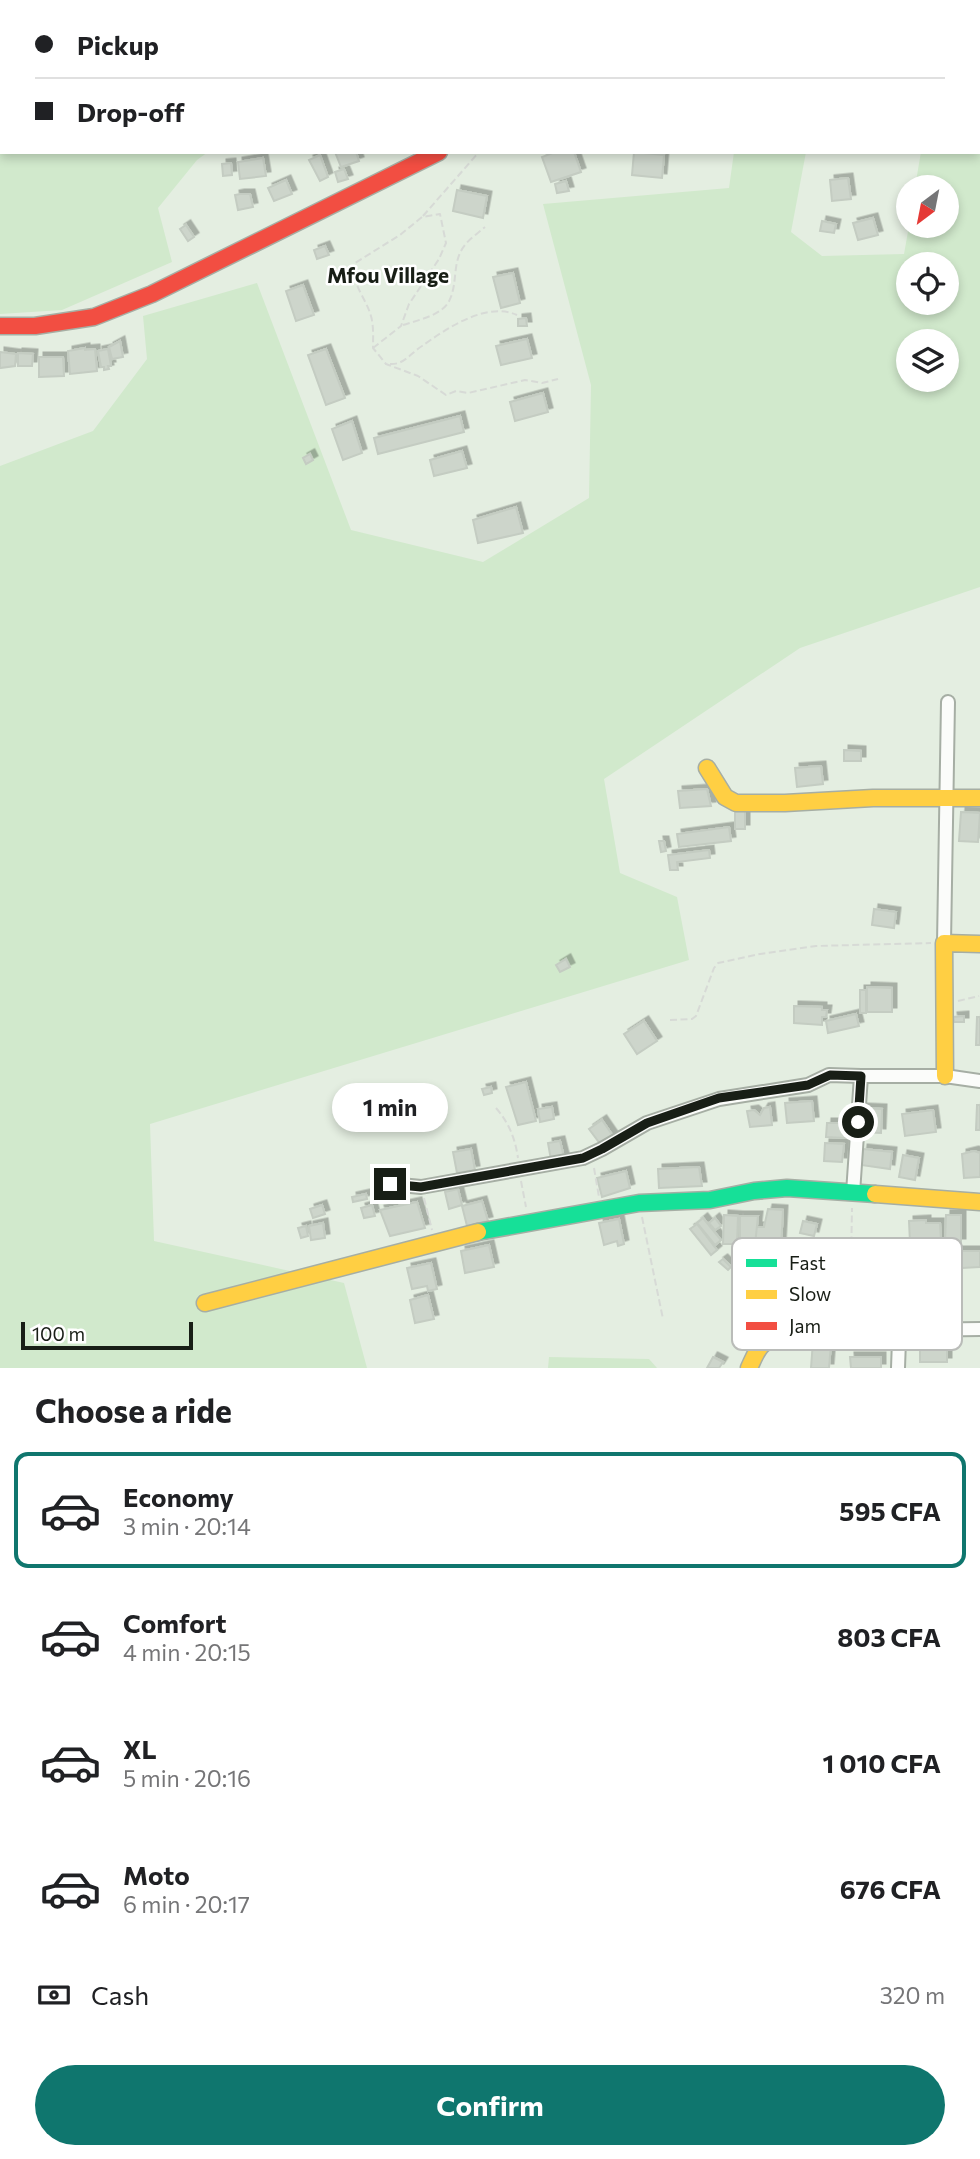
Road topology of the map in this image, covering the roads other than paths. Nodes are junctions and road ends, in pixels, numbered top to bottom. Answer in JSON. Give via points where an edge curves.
{"nodes":[{"id":1,"x":435,"y":154,"type":"edge"},
{"id":2,"x":0,"y":326,"type":"edge"},
{"id":3,"x":948,"y":702,"type":"dead end"},
{"id":4,"x":707,"y":768,"type":"dead end"},
{"id":5,"x":980,"y":798,"type":"edge"},
{"id":6,"x":945,"y":799,"type":"junction"},
{"id":7,"x":944,"y":943,"type":"junction"},
{"id":8,"x":980,"y":944,"type":"edge"},
{"id":9,"x":861,"y":1076,"type":"junction"},
{"id":10,"x":945,"y":1076,"type":"junction"},
{"id":11,"x":980,"y":1081,"type":"edge"},
{"id":12,"x":390,"y":1184,"type":"dead end"},
{"id":13,"x":853,"y":1193,"type":"junction"},
{"id":14,"x":980,"y":1202,"type":"edge"},
{"id":15,"x":205,"y":1303,"type":"dead end"},
{"id":16,"x":962,"y":1329,"type":"edge"},
{"id":17,"x":980,"y":1329,"type":"edge"},
{"id":18,"x":760,"y":1350,"type":"edge"},
{"id":19,"x":899,"y":1350,"type":"edge"},
{"id":20,"x":749,"y":1368,"type":"edge"},
{"id":21,"x":898,"y":1368,"type":"edge"}],
"edges":[{"from":1,"to":2,"type":"street","via":[[152,294],[94,317]]},
{"from":3,"to":6,"type":"street"},
{"from":4,"to":6,"type":"street","via":[[725,797],[736,803]]},
{"from":5,"to":6,"type":"street"},
{"from":6,"to":7,"type":"street"},
{"from":7,"to":8,"type":"street"},
{"from":7,"to":10,"type":"street"},
{"from":9,"to":10,"type":"street"},
{"from":9,"to":12,"type":"street","via":[[830,1075],[808,1085],[719,1098],[647,1123],[591,1155],[421,1187]]},
{"from":9,"to":13,"type":"street"},
{"from":10,"to":11,"type":"street"},
{"from":13,"to":14,"type":"street"},
{"from":13,"to":15,"type":"street","via":[[787,1188],[710,1200],[602,1208],[497,1227]]},
{"from":16,"to":17,"type":"street"},
{"from":18,"to":20,"type":"street"},
{"from":19,"to":21,"type":"street"}]}
